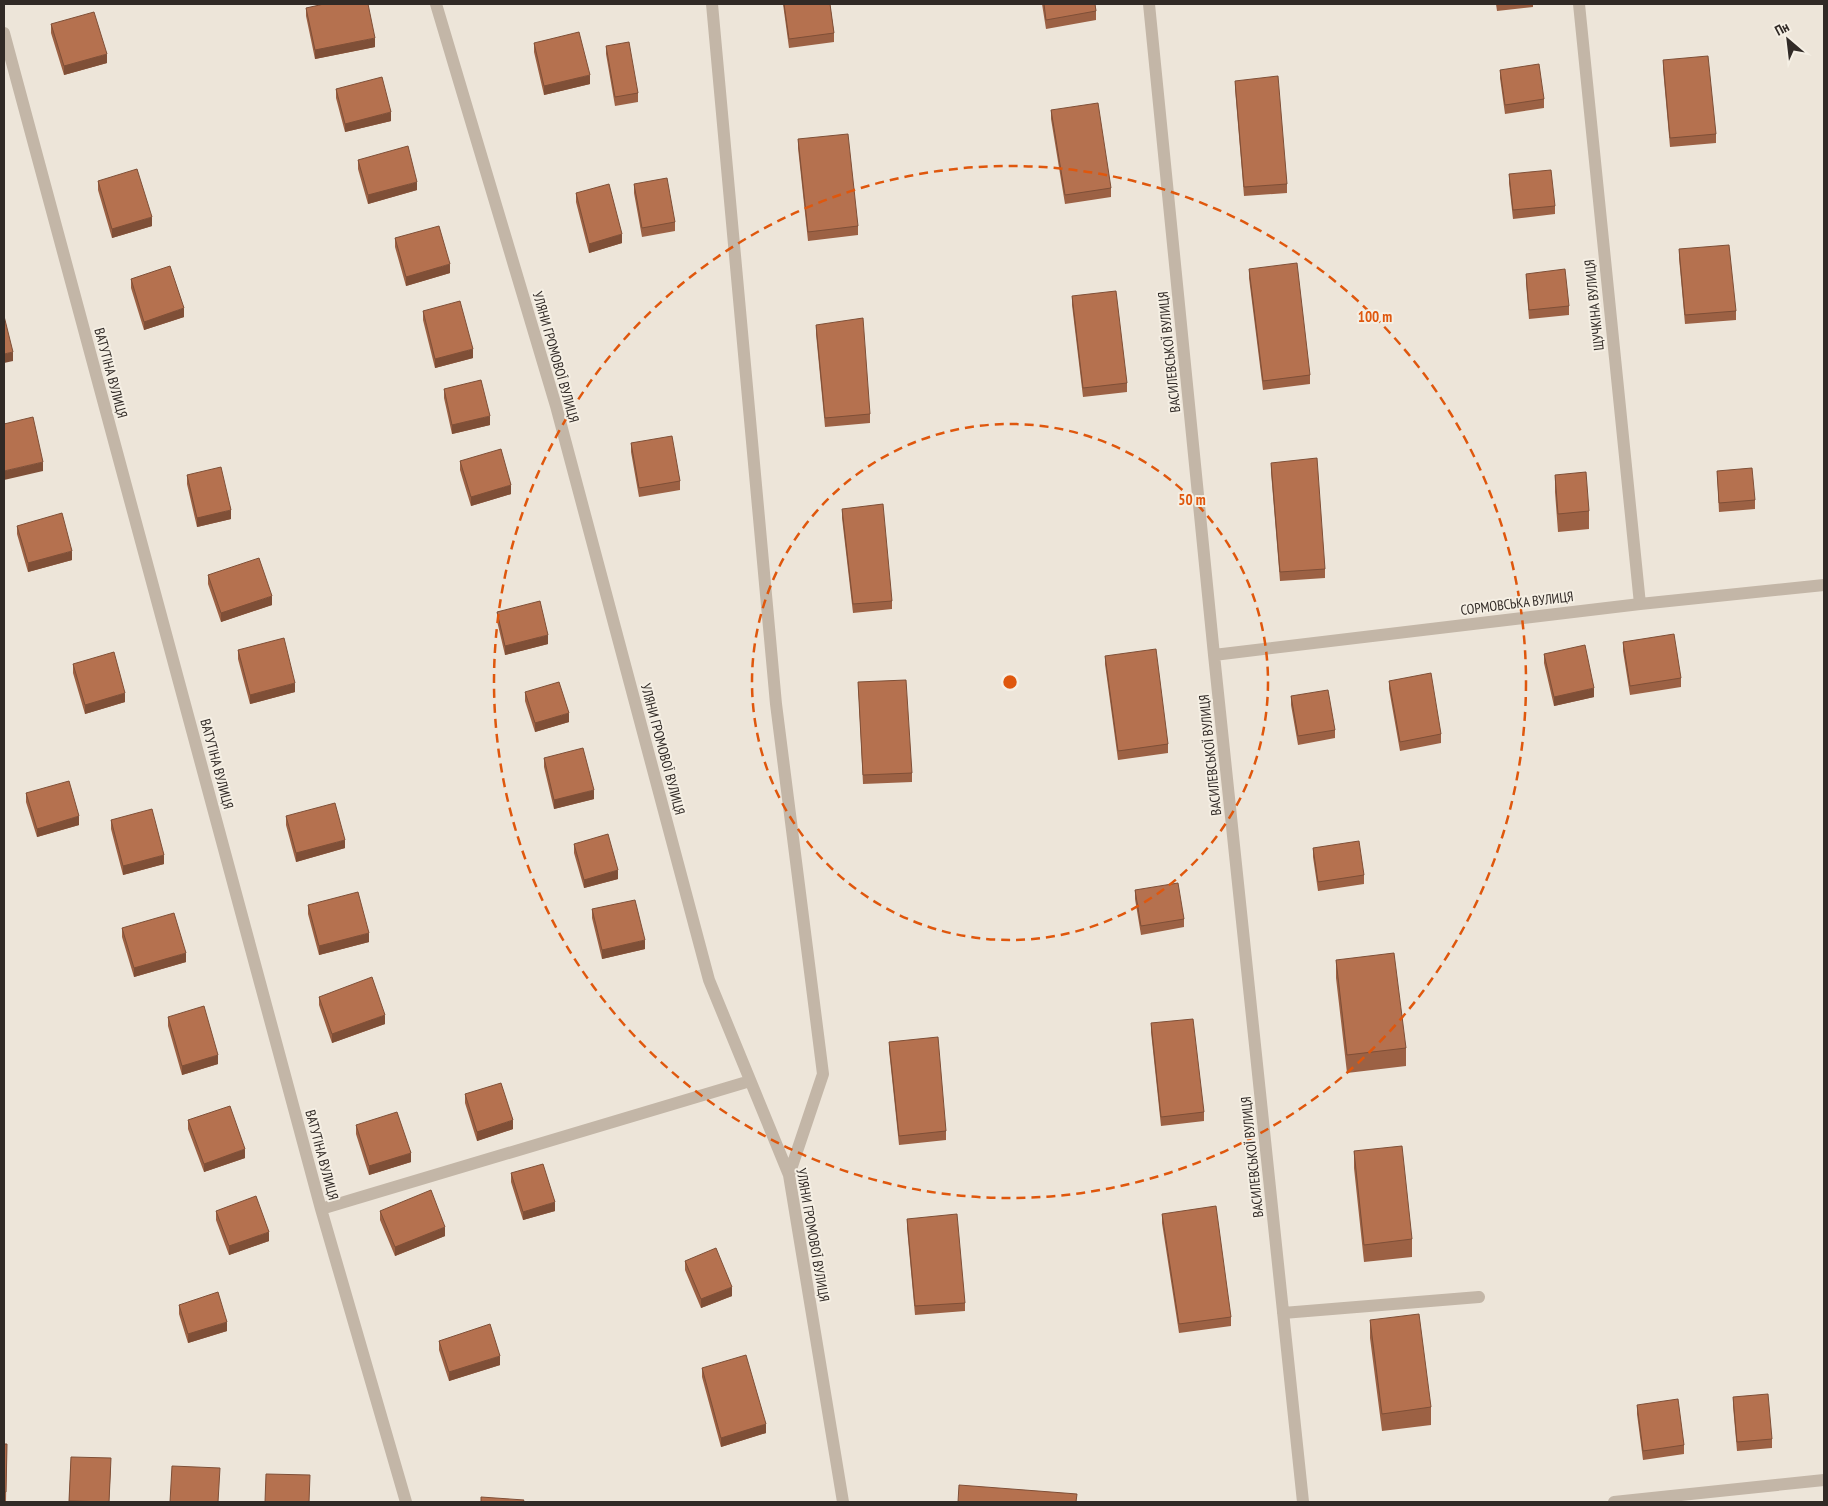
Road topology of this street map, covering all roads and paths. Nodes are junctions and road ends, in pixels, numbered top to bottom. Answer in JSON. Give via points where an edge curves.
{"nodes":[{"id":1,"x":436,"y":4,"type":"edge"},
{"id":2,"x":712,"y":4,"type":"edge"},
{"id":3,"x":1149,"y":4,"type":"edge"},
{"id":4,"x":1579,"y":4,"type":"edge"},
{"id":5,"x":4,"y":33,"type":"edge"},
{"id":6,"x":1824,"y":585,"type":"edge"},
{"id":7,"x":1640,"y":604,"type":"junction"},
{"id":8,"x":1214,"y":655,"type":"junction"},
{"id":9,"x":750,"y":1081,"type":"junction"},
{"id":10,"x":789,"y":1175,"type":"junction"},
{"id":11,"x":321,"y":1209,"type":"junction"},
{"id":12,"x":1479,"y":1297,"type":"dead end"},
{"id":13,"x":1283,"y":1312,"type":"junction"},
{"id":14,"x":1824,"y":1480,"type":"edge"},
{"id":15,"x":406,"y":1502,"type":"edge"},
{"id":16,"x":844,"y":1502,"type":"edge"},
{"id":17,"x":1303,"y":1502,"type":"edge"},
{"id":18,"x":1614,"y":1502,"type":"edge"}],
"edges":[{"from":1,"to":9,"type":"street","name":"УЛЯНИ ГРОМОВОЇ ВУЛИЦЯ","via":[[556,406],[709,980]]},
{"from":2,"to":10,"type":"street","via":[[776,704],[822,1074]]},
{"from":3,"to":8,"type":"street","name":"ВАСИЛЕВСЬКОЇ ВУЛИЦЯ"},
{"from":4,"to":7,"type":"street","name":"ЩУЧКІНА ВУЛИЦЯ"},
{"from":5,"to":11,"type":"street","name":"ВАТУТІНА ВУЛИЦЯ"},
{"from":6,"to":7,"type":"street","name":"СОРМОВСЬКА ВУЛИЦЯ"},
{"from":7,"to":8,"type":"street","name":"СОРМОВСЬКА ВУЛИЦЯ"},
{"from":8,"to":13,"type":"street","name":"ВАСИЛЕВСЬКОЇ ВУЛИЦЯ"},
{"from":9,"to":10,"type":"street","name":"УЛЯНИ ГРОМОВОЇ ВУЛИЦЯ"},
{"from":9,"to":11,"type":"street"},
{"from":10,"to":16,"type":"street","name":"УЛЯНИ ГРОМОВОЇ ВУЛИЦЯ"},
{"from":11,"to":15,"type":"street","name":"ВАТУТІНА ВУЛИЦЯ"},
{"from":12,"to":13,"type":"street"},
{"from":13,"to":17,"type":"street","name":"ВАСИЛЕВСЬКОЇ ВУЛИЦЯ"},
{"from":14,"to":18,"type":"street"}]}
